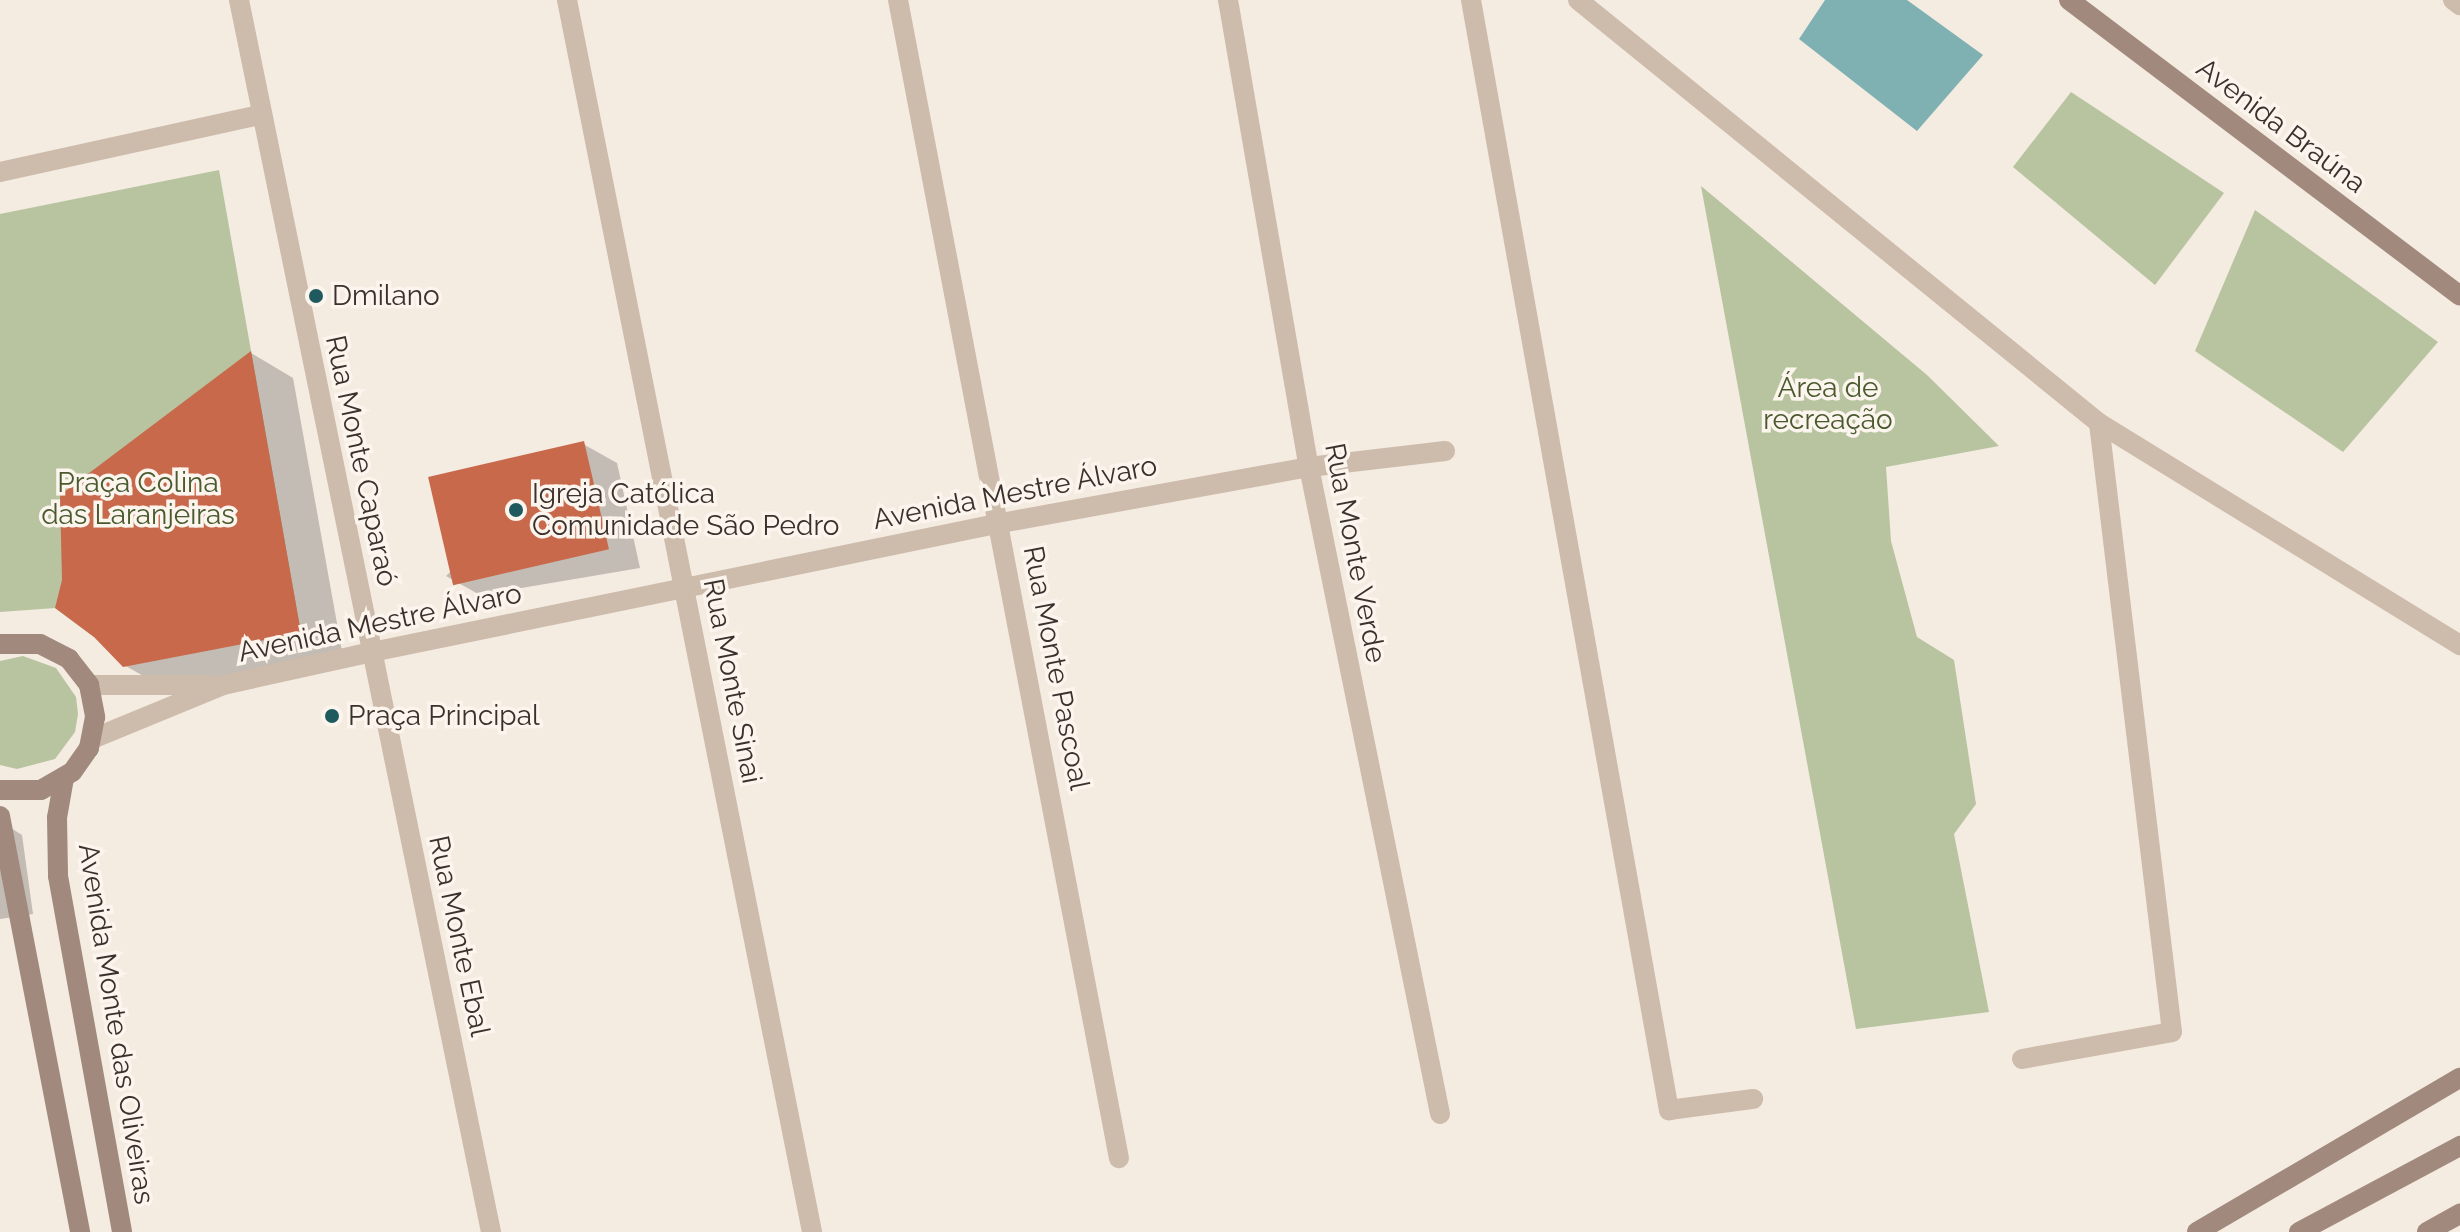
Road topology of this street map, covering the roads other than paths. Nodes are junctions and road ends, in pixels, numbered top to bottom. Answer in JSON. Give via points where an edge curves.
{"nodes":[{"id":1,"x":239,"y":0,"type":"edge"},
{"id":2,"x":567,"y":0,"type":"edge"},
{"id":3,"x":898,"y":0,"type":"edge"},
{"id":4,"x":1228,"y":0,"type":"edge"},
{"id":5,"x":1471,"y":0,"type":"edge"},
{"id":6,"x":1578,"y":0,"type":"edge"},
{"id":7,"x":2069,"y":0,"type":"edge"},
{"id":8,"x":2453,"y":0,"type":"edge"},
{"id":9,"x":2460,"y":5,"type":"edge"},
{"id":10,"x":260,"y":115,"type":"junction"},
{"id":11,"x":0,"y":172,"type":"edge"},
{"id":12,"x":2460,"y":296,"type":"edge"},
{"id":13,"x":2099,"y":423,"type":"junction"},
{"id":14,"x":1445,"y":451,"type":"dead end"},
{"id":15,"x":1309,"y":467,"type":"junction"},
{"id":16,"x":1001,"y":523,"type":"junction"},
{"id":17,"x":685,"y":588,"type":"junction"},
{"id":18,"x":0,"y":644,"type":"edge"},
{"id":19,"x":2460,"y":645,"type":"edge"},
{"id":20,"x":372,"y":652,"type":"junction"},
{"id":21,"x":89,"y":685,"type":"junction"},
{"id":22,"x":223,"y":685,"type":"junction"},
{"id":23,"x":92,"y":739,"type":"junction"},
{"id":24,"x":64,"y":778,"type":"junction"},
{"id":25,"x":0,"y":790,"type":"edge"},
{"id":26,"x":0,"y":816,"type":"edge"},
{"id":27,"x":2022,"y":1059,"type":"dead end"},
{"id":28,"x":2460,"y":1078,"type":"edge"},
{"id":29,"x":1753,"y":1099,"type":"dead end"},
{"id":30,"x":1440,"y":1114,"type":"dead end"},
{"id":31,"x":2460,"y":1146,"type":"edge"},
{"id":32,"x":1119,"y":1158,"type":"dead end"},
{"id":33,"x":2460,"y":1214,"type":"edge"},
{"id":34,"x":80,"y":1232,"type":"edge"},
{"id":35,"x":122,"y":1232,"type":"edge"},
{"id":36,"x":491,"y":1232,"type":"edge"},
{"id":37,"x":812,"y":1232,"type":"edge"},
{"id":38,"x":2197,"y":1232,"type":"edge"},
{"id":39,"x":2299,"y":1232,"type":"edge"},
{"id":40,"x":2427,"y":1232,"type":"edge"}],
"edges":[{"from":1,"to":10,"type":"street","name":"Rua Monte Caparaó"},
{"from":2,"to":17,"type":"street","name":"Rua Monte Sinai"},
{"from":3,"to":16,"type":"street","name":"Rua Monte Pascoal"},
{"from":4,"to":15,"type":"street","name":"Rua Monte Verde"},
{"from":5,"to":29,"type":"street","via":[[1669,1110]]},
{"from":6,"to":13,"type":"street"},
{"from":7,"to":12,"type":"street","name":"Avenida Braúna"},
{"from":8,"to":9,"type":"street"},
{"from":10,"to":11,"type":"street"},
{"from":10,"to":20,"type":"street","name":"Rua Monte Caparaó"},
{"from":13,"to":19,"type":"street"},
{"from":13,"to":27,"type":"street","via":[[2172,1032]]},
{"from":14,"to":15,"type":"street","name":"Avenida Mestre Álvaro"},
{"from":15,"to":16,"type":"street","name":"Avenida Mestre Álvaro"},
{"from":15,"to":30,"type":"street","name":"Rua Monte Verde"},
{"from":16,"to":17,"type":"street","name":"Avenida Mestre Álvaro"},
{"from":16,"to":32,"type":"street","name":"Rua Monte Pascoal"},
{"from":17,"to":20,"type":"street","name":"Avenida Mestre Álvaro"},
{"from":17,"to":37,"type":"street","name":"Rua Monte Sinai"},
{"from":18,"to":21,"type":"street","via":[[18,641],[50,648],[69,659]]},
{"from":20,"to":22,"type":"street","name":"Avenida Mestre Álvaro"},
{"from":20,"to":36,"type":"street","name":"Rua Monte Ebal"},
{"from":21,"to":22,"type":"street","name":"Avenida Mestre Álvaro"},
{"from":21,"to":23,"type":"street","via":[[95,717]]},
{"from":22,"to":23,"type":"street","name":"Avenida Mestre Álvaro"},
{"from":23,"to":24,"type":"street","via":[[79,765]]},
{"from":24,"to":25,"type":"street","via":[[28,792]]},
{"from":24,"to":35,"type":"street","name":"Avenida Monte das Oliveiras","via":[[57,817],[58,876]]},
{"from":26,"to":34,"type":"street"},
{"from":28,"to":38,"type":"street"},
{"from":31,"to":39,"type":"street"},
{"from":33,"to":40,"type":"street"}]}
